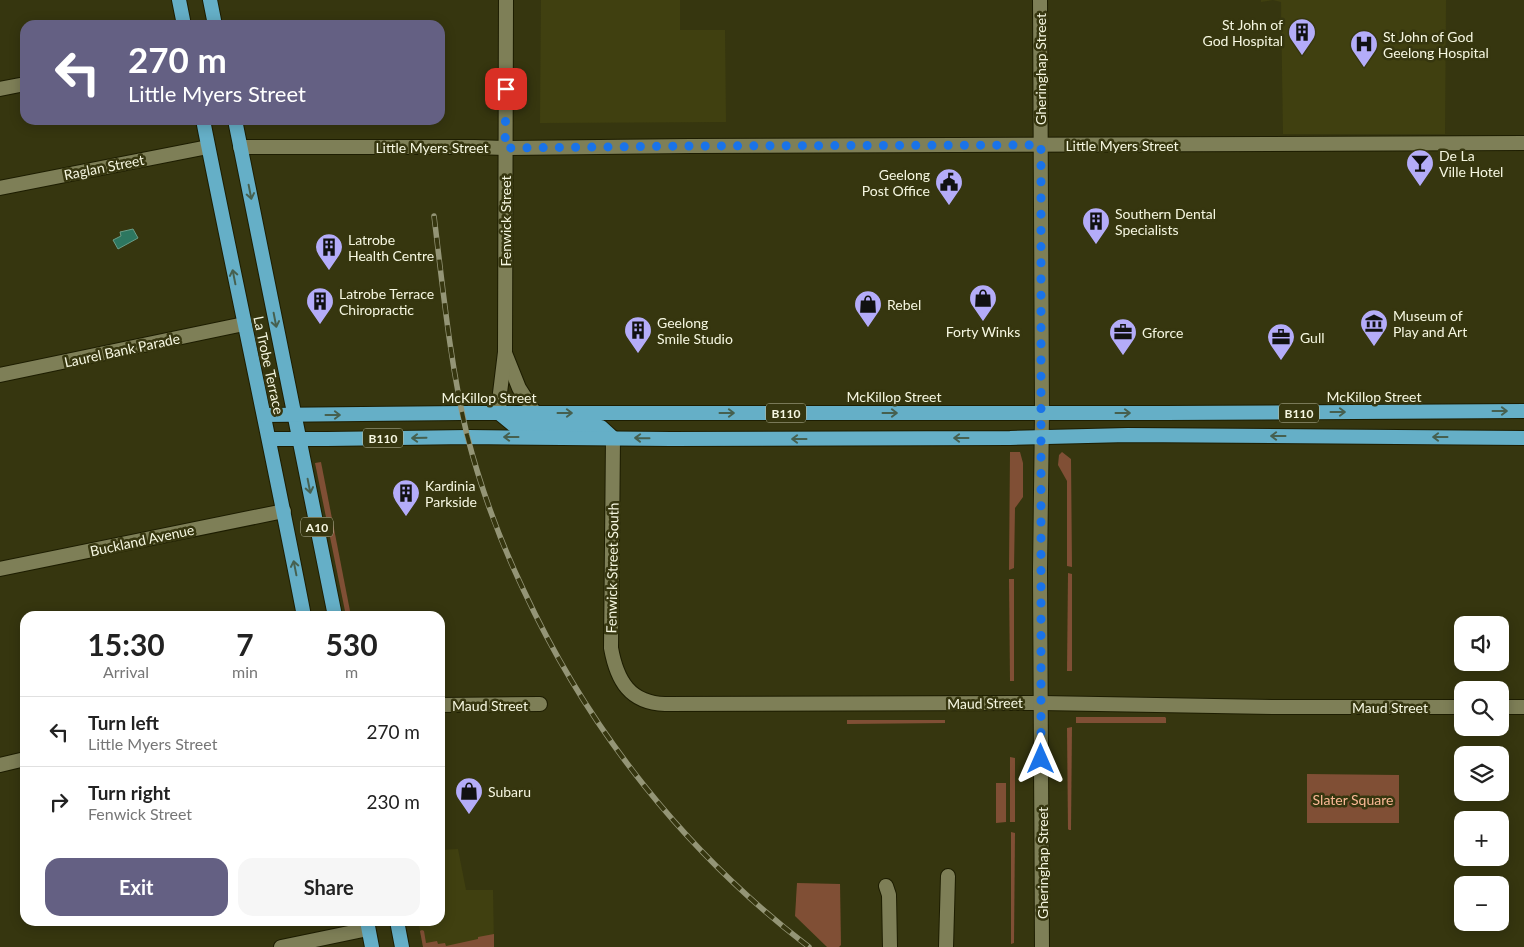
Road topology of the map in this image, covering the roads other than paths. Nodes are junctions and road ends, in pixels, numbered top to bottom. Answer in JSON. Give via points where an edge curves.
{"nodes":[{"id":1,"x":179,"y":0,"type":"edge"},
{"id":2,"x":210,"y":0,"type":"edge"},
{"id":3,"x":506,"y":0,"type":"edge"},
{"id":4,"x":1040,"y":0,"type":"edge"},
{"id":5,"x":183,"y":20,"type":"edge"},
{"id":6,"x":215,"y":20,"type":"edge"},
{"id":7,"x":20,"y":85,"type":"edge"},
{"id":8,"x":0,"y":89,"type":"edge"},
{"id":9,"x":204,"y":125,"type":"edge"},
{"id":10,"x":236,"y":125,"type":"edge"},
{"id":11,"x":1524,"y":144,"type":"edge"},
{"id":12,"x":1041,"y":145,"type":"junction"},
{"id":13,"x":208,"y":147,"type":"junction"},
{"id":14,"x":240,"y":147,"type":"junction"},
{"id":15,"x":505,"y":148,"type":"junction"},
{"id":16,"x":0,"y":188,"type":"edge"},
{"id":17,"x":244,"y":324,"type":"junction"},
{"id":18,"x":505,"y":352,"type":"junction"},
{"id":19,"x":0,"y":375,"type":"edge"},
{"id":20,"x":1524,"y":411,"type":"edge"},
{"id":21,"x":499,"y":413,"type":"junction"},
{"id":22,"x":534,"y":413,"type":"junction"},
{"id":23,"x":1042,"y":413,"type":"junction"},
{"id":24,"x":294,"y":414,"type":"junction"},
{"id":25,"x":264,"y":415,"type":"junction"},
{"id":26,"x":1042,"y":437,"type":"junction"},
{"id":27,"x":299,"y":438,"type":"junction"},
{"id":28,"x":612,"y":438,"type":"junction"},
{"id":29,"x":1524,"y":438,"type":"edge"},
{"id":30,"x":269,"y":439,"type":"junction"},
{"id":31,"x":284,"y":511,"type":"junction"},
{"id":32,"x":0,"y":569,"type":"edge"},
{"id":33,"x":303,"y":611,"type":"edge"},
{"id":34,"x":334,"y":611,"type":"edge"},
{"id":35,"x":631,"y":693,"type":"joint"},
{"id":36,"x":1042,"y":703,"type":"junction"},
{"id":37,"x":540,"y":704,"type":"dead end"},
{"id":38,"x":445,"y":705,"type":"edge"},
{"id":39,"x":1454,"y":707,"type":"edge"},
{"id":40,"x":1509,"y":707,"type":"edge"},
{"id":41,"x":1524,"y":707,"type":"edge"},
{"id":42,"x":20,"y":761,"type":"edge"},
{"id":43,"x":0,"y":765,"type":"edge"},
{"id":44,"x":948,"y":876,"type":"dead end"},
{"id":45,"x":890,"y":889,"type":"dead end"},
{"id":46,"x":363,"y":926,"type":"edge"},
{"id":47,"x":367,"y":926,"type":"edge"},
{"id":48,"x":398,"y":926,"type":"edge"},
{"id":49,"x":281,"y":947,"type":"edge"},
{"id":50,"x":372,"y":947,"type":"edge"},
{"id":51,"x":402,"y":947,"type":"edge"},
{"id":52,"x":890,"y":947,"type":"edge"},
{"id":53,"x":946,"y":947,"type":"edge"},
{"id":54,"x":1042,"y":947,"type":"edge"}],
"edges":[{"from":1,"to":5,"type":"highway"},
{"from":2,"to":6,"type":"highway"},
{"from":3,"to":15,"type":"street","name":"Fenwick Street"},
{"from":4,"to":12,"type":"street","name":"Gheringhap Street"},
{"from":7,"to":8,"type":"street"},
{"from":9,"to":13,"type":"highway","name":"La Trobe Terrace","number":"A10"},
{"from":10,"to":14,"type":"highway","name":"La Trobe Terrace","number":"A10"},
{"from":11,"to":12,"type":"street","name":"Little Myers Street"},
{"from":12,"to":15,"type":"street","name":"Little Myers Street"},
{"from":12,"to":23,"type":"street","name":"Gheringhap Street"},
{"from":13,"to":16,"type":"street","name":"Raglan Street"},
{"from":17,"to":13,"type":"highway","name":"La Trobe Terrace","number":"A10","one_way":true},
{"from":14,"to":15,"type":"street","name":"Little Myers Street"},
{"from":14,"to":24,"type":"highway","name":"La Trobe Terrace","number":"A10","one_way":true},
{"from":15,"to":18,"type":"street","name":"Fenwick Street"},
{"from":17,"to":19,"type":"street","name":"Laurel Bank Parade"},
{"from":17,"to":25,"type":"highway","name":"La Trobe Terrace","number":"A10"},
{"from":18,"to":21,"type":"street","name":"Fenwick Street"},
{"from":18,"to":22,"type":"street","name":"Fenwick Street"},
{"from":23,"to":20,"type":"highway","name":"McKillop Street","number":"B110","one_way":true},
{"from":21,"to":22,"type":"highway","name":"McKillop Street","number":"B110"},
{"from":24,"to":21,"type":"highway","name":"McKillop Street","number":"B110","one_way":true},
{"from":21,"to":28,"type":"highway","via":[[516,427],[600,427]]},
{"from":22,"to":23,"type":"highway","name":"McKillop Street","number":"B110","one_way":true},
{"from":23,"to":26,"type":"street","name":"Gheringhap Street"},
{"from":24,"to":25,"type":"highway","name":"McKillop Street","number":"B110"},
{"from":24,"to":27,"type":"highway","name":"La Trobe Terrace","number":"A10"},
{"from":25,"to":30,"type":"highway","name":"La Trobe Terrace","number":"A10"},
{"from":26,"to":28,"type":"highway","number":"B110","one_way":true},
{"from":29,"to":26,"type":"highway","number":"B110","one_way":true,"via":[[1128,434]]},
{"from":26,"to":36,"type":"street","name":"Gheringhap Street"},
{"from":28,"to":27,"type":"highway","number":"B110","one_way":true},
{"from":27,"to":30,"type":"highway","number":"B110"},
{"from":27,"to":34,"type":"highway","name":"La Trobe Terrace","number":"A10","one_way":true},
{"from":28,"to":35,"type":"street","name":"Fenwick Street South","via":[[611,648],[618,675]]},
{"from":30,"to":31,"type":"highway","name":"La Trobe Terrace","number":"A10"},
{"from":31,"to":32,"type":"street","name":"Buckland Avenue"},
{"from":33,"to":31,"type":"highway","name":"La Trobe Terrace","number":"A10","one_way":true},
{"from":35,"to":36,"type":"street","name":"Maud Street","via":[[644,701],[665,704]]},
{"from":36,"to":39,"type":"street","name":"Maud Street"},
{"from":36,"to":54,"type":"street","name":"Gheringhap Street"},
{"from":37,"to":38,"type":"street","name":"Maud Street"},
{"from":40,"to":41,"type":"street"},
{"from":42,"to":43,"type":"street"},
{"from":44,"to":53,"type":"street"},
{"from":45,"to":52,"type":"street"},
{"from":46,"to":49,"type":"street"},
{"from":47,"to":50,"type":"highway"},
{"from":48,"to":51,"type":"highway"}]}
